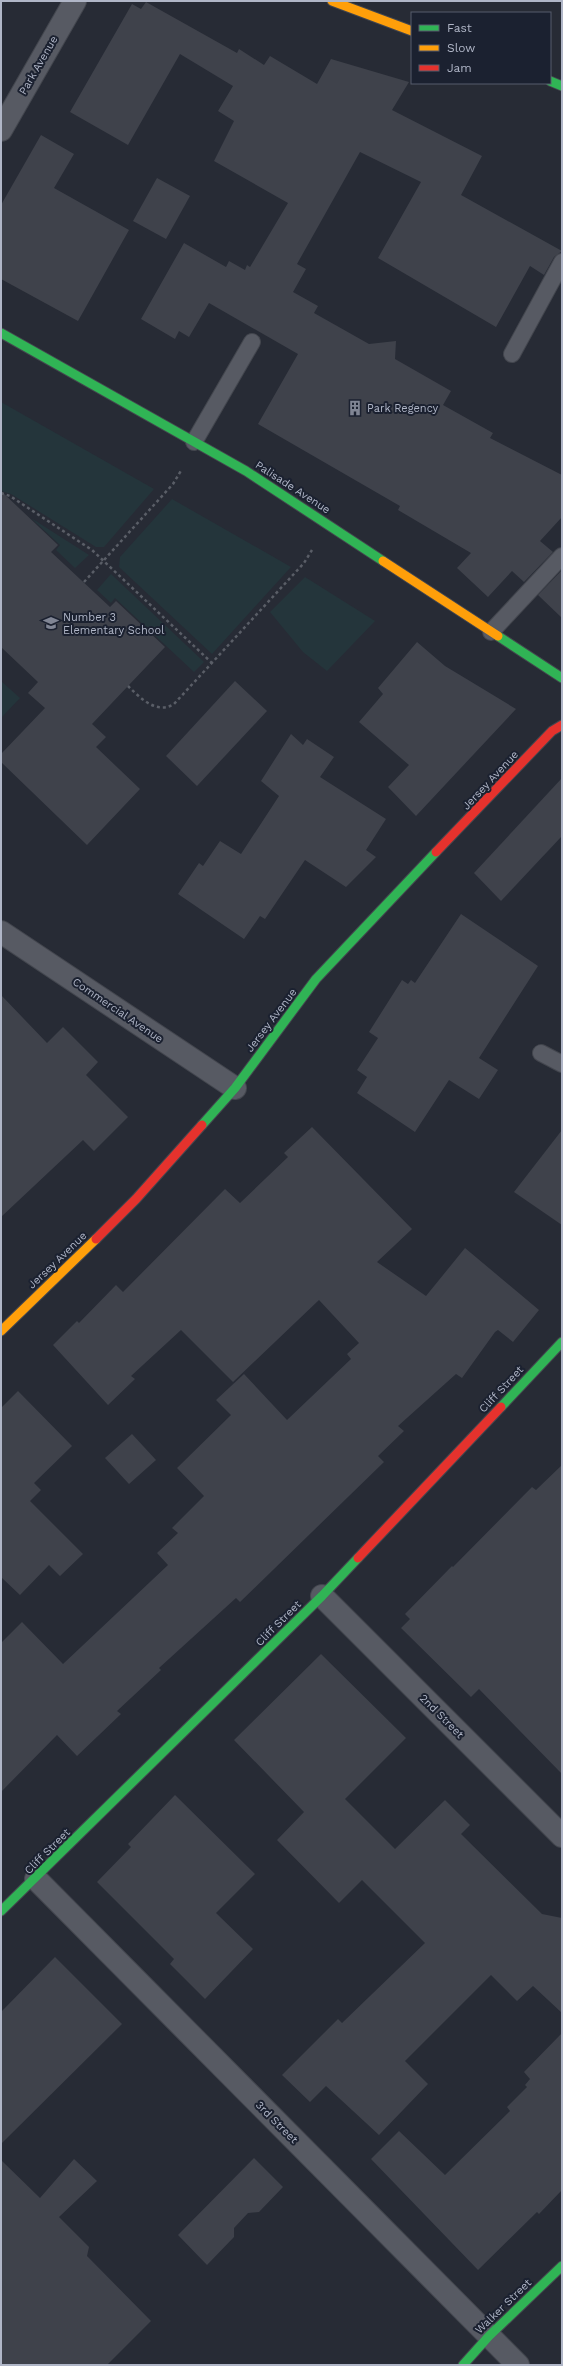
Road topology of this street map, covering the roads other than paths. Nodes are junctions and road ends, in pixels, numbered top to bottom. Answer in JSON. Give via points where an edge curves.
{"nodes":[{"id":1,"x":75,"y":1,"type":"edge"},
{"id":2,"x":332,"y":1,"type":"edge"},
{"id":3,"x":411,"y":31,"type":"edge"},
{"id":4,"x":551,"y":81,"type":"edge"},
{"id":5,"x":562,"y":86,"type":"edge"},
{"id":6,"x":1,"y":130,"type":"edge"},
{"id":7,"x":562,"y":262,"type":"edge"},
{"id":8,"x":1,"y":333,"type":"edge"},
{"id":9,"x":252,"y":342,"type":"dead end"},
{"id":10,"x":512,"y":354,"type":"dead end"},
{"id":11,"x":195,"y":443,"type":"junction"},
{"id":12,"x":562,"y":556,"type":"edge"},
{"id":13,"x":491,"y":632,"type":"junction"},
{"id":14,"x":562,"y":678,"type":"edge"},
{"id":15,"x":562,"y":725,"type":"edge"},
{"id":16,"x":1,"y":932,"type":"edge"},
{"id":17,"x":541,"y":1053,"type":"dead end"},
{"id":18,"x":562,"y":1064,"type":"edge"},
{"id":19,"x":235,"y":1088,"type":"junction"},
{"id":20,"x":1,"y":1331,"type":"edge"},
{"id":21,"x":562,"y":1342,"type":"edge"},
{"id":22,"x":322,"y":1596,"type":"junction"},
{"id":23,"x":562,"y":1836,"type":"edge"},
{"id":24,"x":36,"y":1879,"type":"junction"},
{"id":25,"x":1,"y":1911,"type":"edge"},
{"id":26,"x":562,"y":2266,"type":"edge"},
{"id":27,"x":489,"y":2336,"type":"junction"},
{"id":28,"x":463,"y":2365,"type":"edge"},
{"id":29,"x":518,"y":2365,"type":"edge"}],
"edges":[{"from":1,"to":6,"type":"street","name":"Park Avenue"},
{"from":2,"to":3,"type":"street"},
{"from":4,"to":5,"type":"street"},
{"from":7,"to":10,"type":"lane"},
{"from":8,"to":11,"type":"street","name":"Palisade Avenue"},
{"from":9,"to":11,"type":"lane"},
{"from":11,"to":13,"type":"street","name":"Palisade Avenue","via":[[246,471]]},
{"from":12,"to":13,"type":"lane"},
{"from":13,"to":14,"type":"street","name":"Palisade Avenue"},
{"from":15,"to":19,"type":"street","name":"Jersey Avenue","via":[[552,731],[316,979]]},
{"from":16,"to":19,"type":"street","name":"Commercial Avenue"},
{"from":17,"to":18,"type":"lane"},
{"from":19,"to":20,"type":"street","name":"Jersey Avenue","via":[[136,1199]]},
{"from":21,"to":22,"type":"street","name":"Cliff Street"},
{"from":22,"to":23,"type":"street","name":"2nd Street"},
{"from":22,"to":24,"type":"street","name":"Cliff Street"},
{"from":24,"to":25,"type":"street","name":"Cliff Street"},
{"from":24,"to":27,"type":"street","name":"3rd Street"},
{"from":26,"to":27,"type":"street","name":"Walker Street"},
{"from":27,"to":28,"type":"street","name":"Walker Street"},
{"from":27,"to":29,"type":"street","name":"3rd Street"}]}
